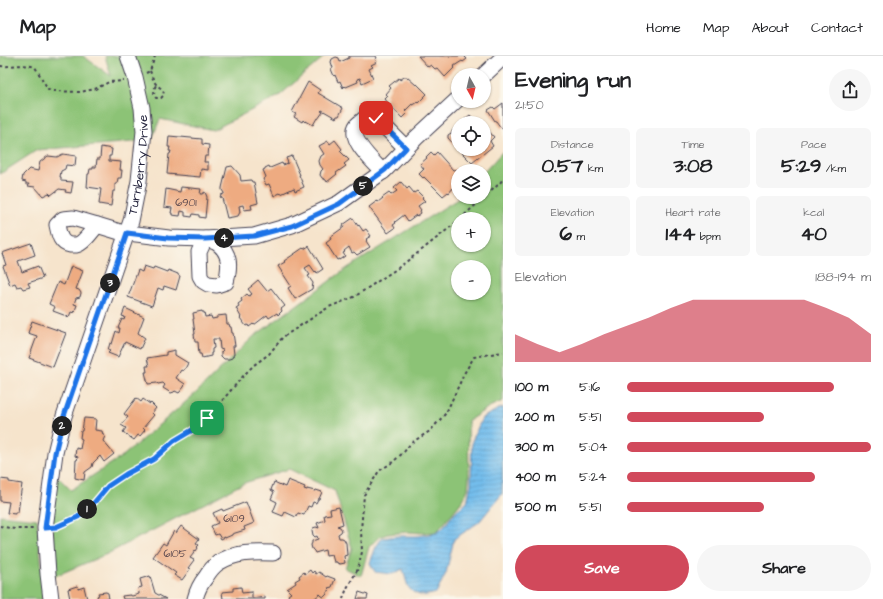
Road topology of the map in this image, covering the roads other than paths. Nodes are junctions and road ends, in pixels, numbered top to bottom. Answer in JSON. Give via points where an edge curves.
{"nodes":[{"id":1,"x":128,"y":56,"type":"edge"},
{"id":2,"x":500,"y":58,"type":"edge"},
{"id":3,"x":491,"y":68,"type":"edge"},
{"id":4,"x":451,"y":106,"type":"edge"},
{"id":5,"x":406,"y":148,"type":"junction"},
{"id":6,"x":383,"y":172,"type":"junction"},
{"id":7,"x":97,"y":225,"type":"dead end"},
{"id":8,"x":127,"y":233,"type":"junction"},
{"id":9,"x":273,"y":553,"type":"dead end"},
{"id":10,"x":51,"y":599,"type":"edge"},
{"id":11,"x":195,"y":599,"type":"edge"}],
"edges":[{"from":1,"to":8,"type":"street","name":"Turnberry Drive","via":[[142,108],[144,131],[140,181]]},
{"from":2,"to":3,"type":"street"},
{"from":4,"to":5,"type":"street"},
{"from":5,"to":6,"type":"street"},
{"from":5,"to":6,"type":"street","via":[[376,118],[364,119],[356,126],[354,134],[358,144]]},
{"from":6,"to":8,"type":"street","via":[[339,204],[292,226],[254,236],[205,239]]},
{"from":7,"to":8,"type":"street"},
{"from":8,"to":10,"type":"street","name":"Turnberry Drive","via":[[64,416],[55,453],[45,528]]},
{"from":9,"to":11,"type":"street","via":[[249,552],[218,563],[202,582]]}]}
